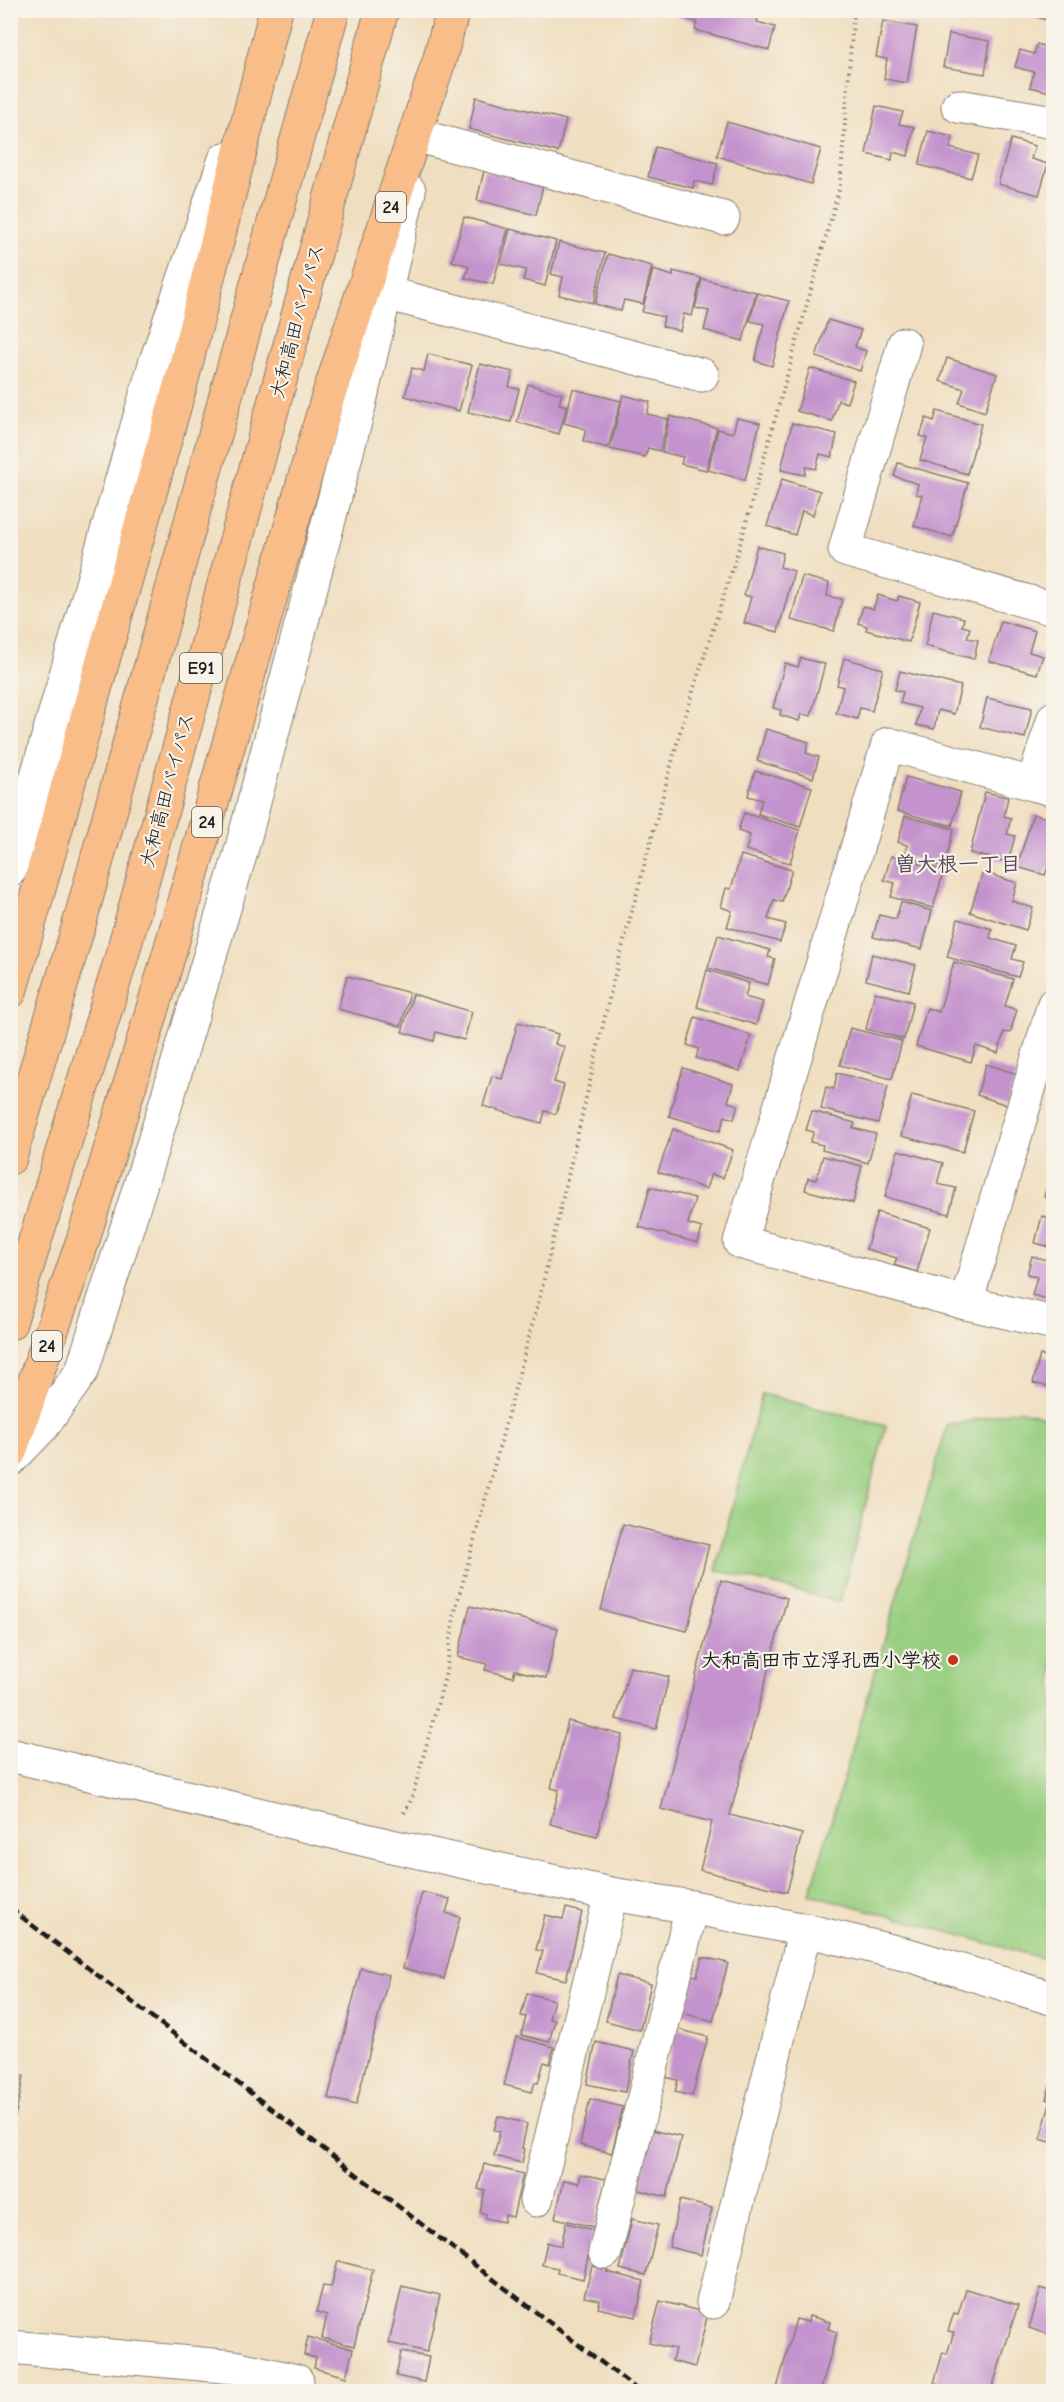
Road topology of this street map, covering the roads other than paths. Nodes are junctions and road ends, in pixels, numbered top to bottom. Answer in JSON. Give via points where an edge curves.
{"nodes":[{"id":1,"x":275,"y":10,"type":"edge"},
{"id":2,"x":333,"y":10,"type":"edge"},
{"id":3,"x":382,"y":10,"type":"edge"},
{"id":4,"x":453,"y":10,"type":"edge"},
{"id":5,"x":439,"y":61,"type":"junction"},
{"id":6,"x":958,"y":106,"type":"dead end"},
{"id":7,"x":1053,"y":122,"type":"edge"},
{"id":8,"x":422,"y":137,"type":"junction"},
{"id":9,"x":723,"y":218,"type":"dead end"},
{"id":10,"x":385,"y":293,"type":"junction"},
{"id":11,"x":904,"y":344,"type":"dead end"},
{"id":12,"x":702,"y":375,"type":"dead end"},
{"id":13,"x":1053,"y":606,"type":"edge"},
{"id":14,"x":1053,"y":718,"type":"edge"},
{"id":15,"x":1043,"y":787,"type":"edge"},
{"id":16,"x":10,"y":870,"type":"edge"},
{"id":17,"x":10,"y":992,"type":"edge"},
{"id":18,"x":1053,"y":1004,"type":"edge"},
{"id":19,"x":10,"y":1158,"type":"edge"},
{"id":20,"x":966,"y":1303,"type":"junction"},
{"id":21,"x":10,"y":1323,"type":"edge"},
{"id":22,"x":1053,"y":1323,"type":"edge"},
{"id":23,"x":10,"y":1452,"type":"edge"},
{"id":24,"x":10,"y":1460,"type":"edge"},
{"id":25,"x":10,"y":1755,"type":"edge"},
{"id":26,"x":611,"y":1894,"type":"junction"},
{"id":27,"x":692,"y":1907,"type":"junction"},
{"id":28,"x":805,"y":1930,"type":"junction"},
{"id":29,"x":1053,"y":1999,"type":"edge"},
{"id":30,"x":536,"y":2200,"type":"dead end"},
{"id":31,"x":605,"y":2252,"type":"dead end"},
{"id":32,"x":712,"y":2302,"type":"dead end"},
{"id":33,"x":10,"y":2347,"type":"edge"},
{"id":34,"x":295,"y":2391,"type":"edge"}],
"edges":[{"from":1,"to":16,"type":"street","via":[[155,364]]},
{"from":1,"to":17,"type":"highway","via":[[184,372]]},
{"from":2,"to":19,"type":"highway","number":"E91","via":[[78,928]]},
{"from":3,"to":21,"type":"highway","name":"大和高田バイパス","number":"E91","via":[[121,959]]},
{"from":4,"to":5,"type":"highway","number":"24"},
{"from":5,"to":8,"type":"street"},
{"from":5,"to":23,"type":"highway","number":"24","via":[[326,403],[164,975],[83,1240]]},
{"from":6,"to":7,"type":"street"},
{"from":8,"to":9,"type":"street"},
{"from":8,"to":10,"type":"street"},
{"from":10,"to":12,"type":"street"},
{"from":10,"to":24,"type":"street","via":[[358,410],[240,855],[82,1371],[43,1426]]},
{"from":11,"to":13,"type":"street","via":[[845,550]]},
{"from":14,"to":15,"type":"street"},
{"from":15,"to":20,"type":"street","via":[[888,744],[740,1242]]},
{"from":18,"to":20,"type":"street"},
{"from":20,"to":22,"type":"street"},
{"from":25,"to":26,"type":"street"},
{"from":26,"to":27,"type":"street"},
{"from":26,"to":30,"type":"street"},
{"from":27,"to":28,"type":"street"},
{"from":27,"to":31,"type":"street"},
{"from":28,"to":29,"type":"street","via":[[912,1956]]},
{"from":28,"to":32,"type":"street"},
{"from":33,"to":34,"type":"street","via":[[235,2367],[297,2381]]}]}
